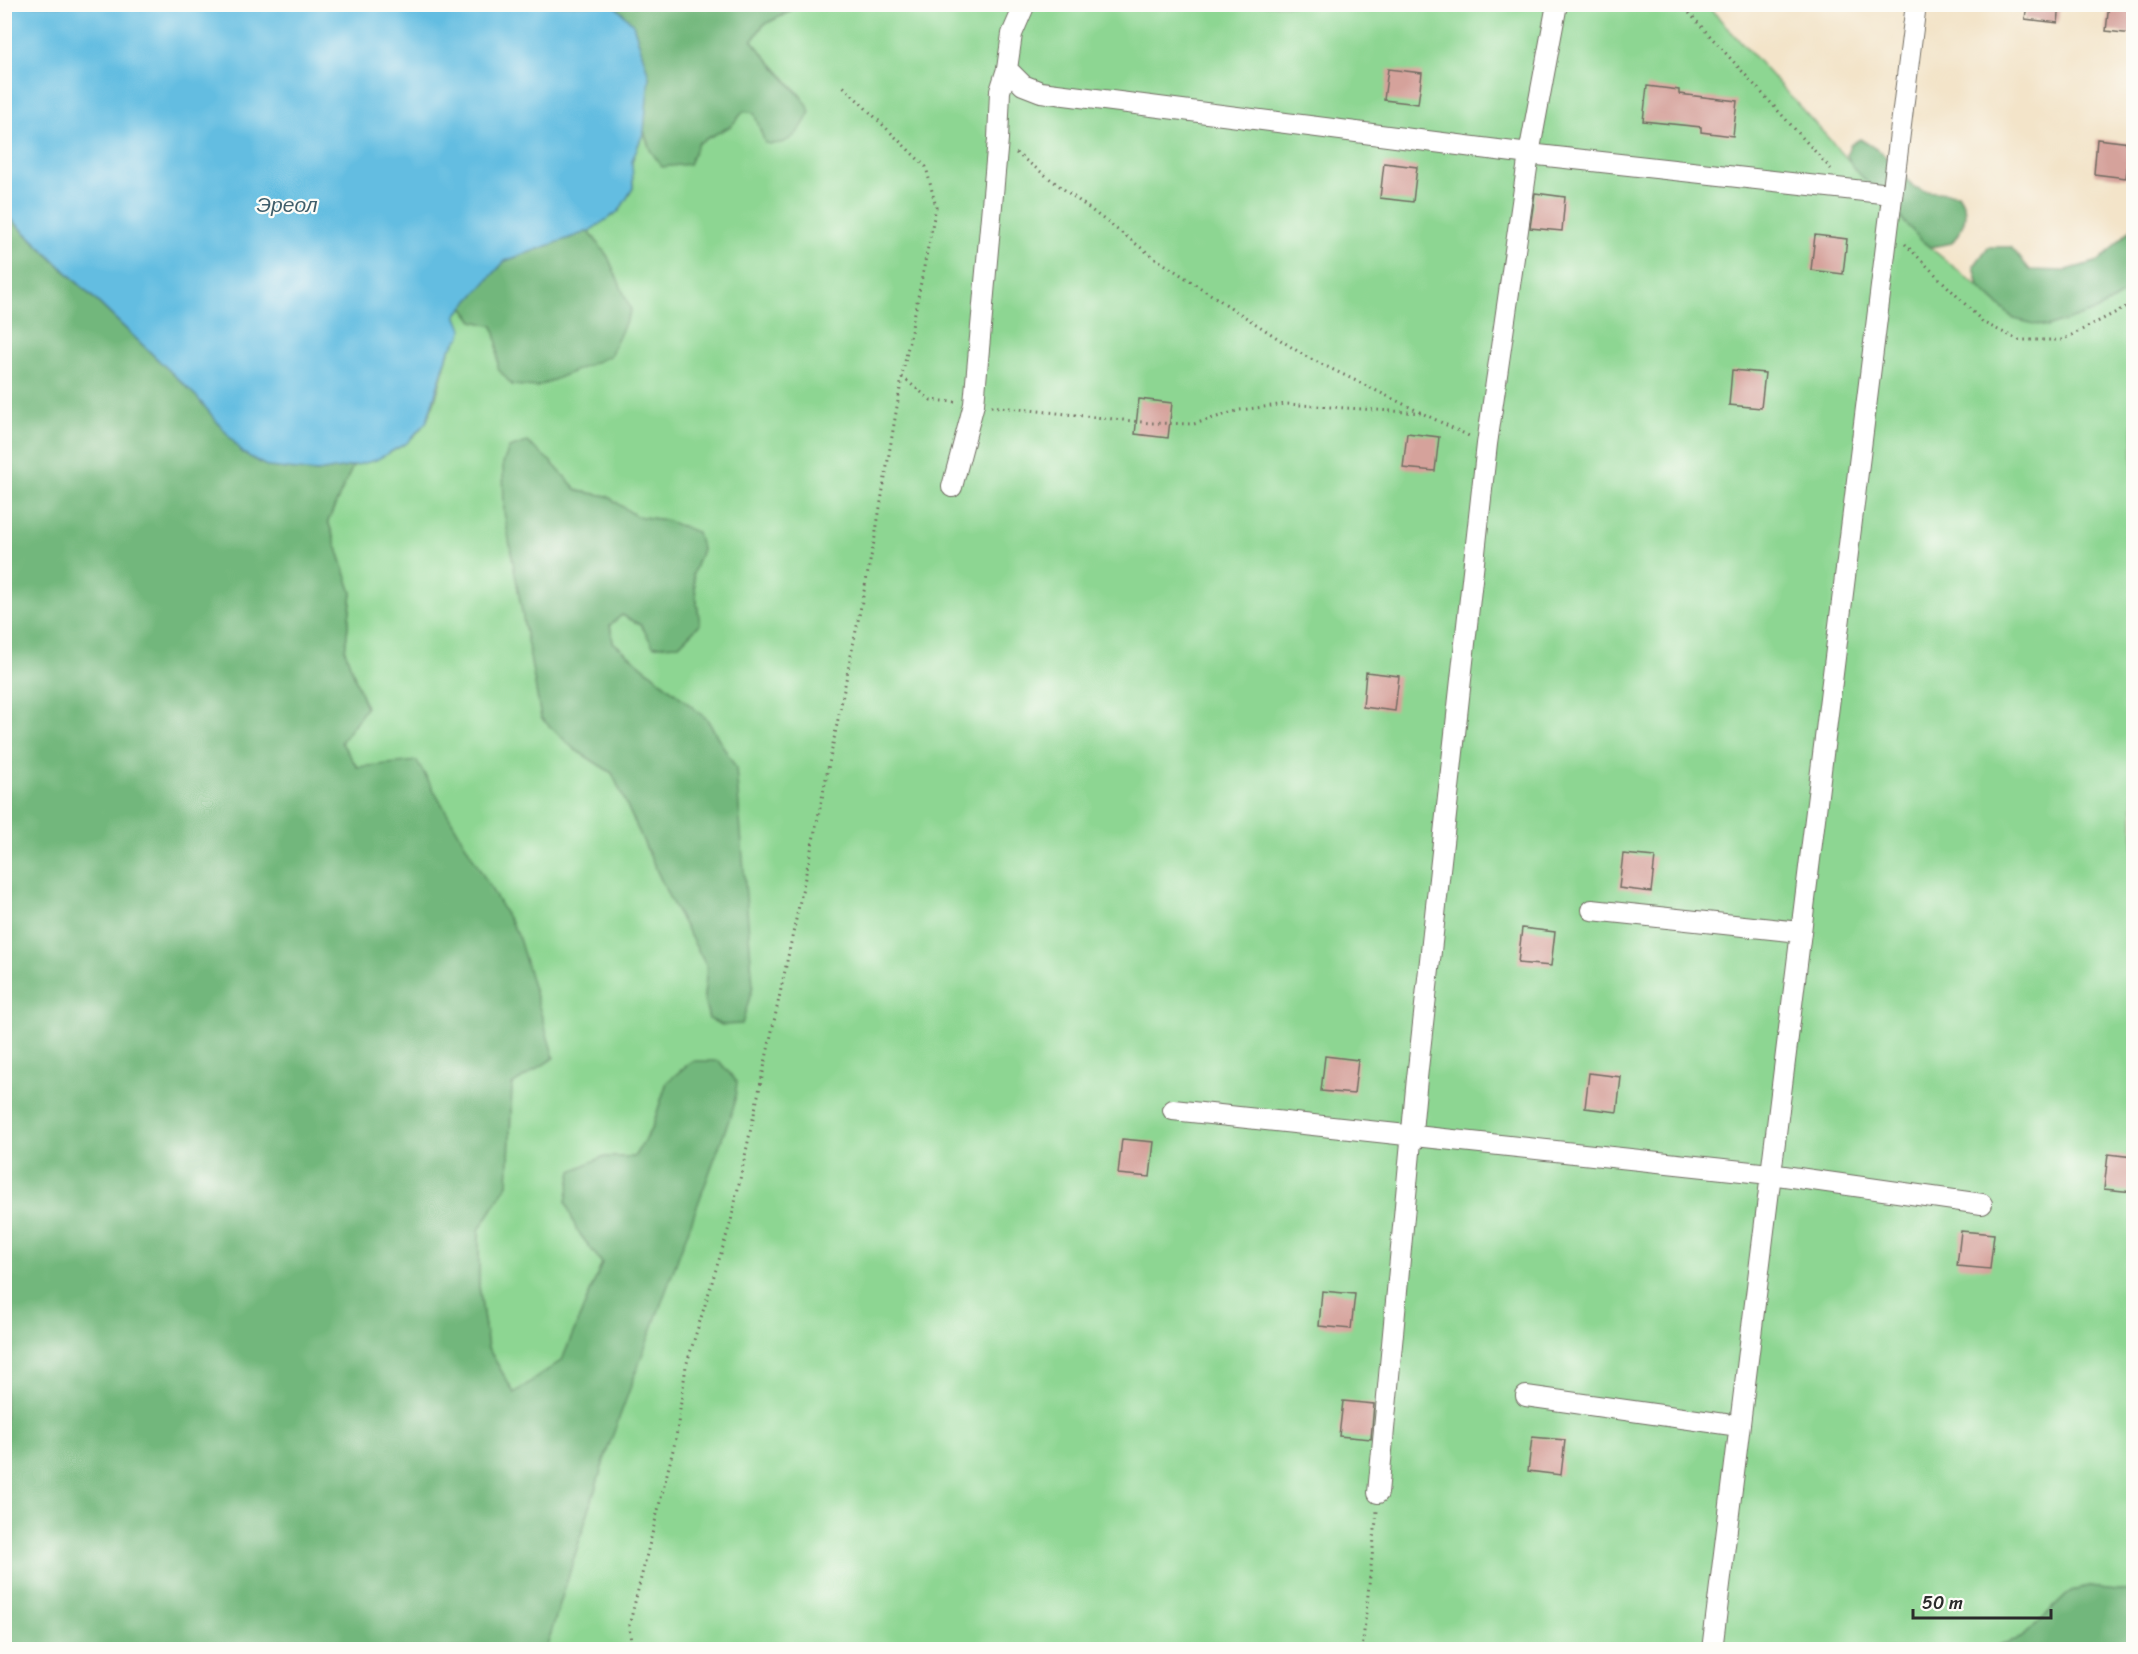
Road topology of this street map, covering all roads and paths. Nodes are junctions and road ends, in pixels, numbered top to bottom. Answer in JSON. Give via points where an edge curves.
{"nodes":[{"id":1,"x":1025,"y":4,"type":"edge"},
{"id":2,"x":1557,"y":4,"type":"edge"},
{"id":3,"x":1916,"y":4,"type":"edge"},
{"id":4,"x":1007,"y":69,"type":"junction"},
{"id":5,"x":841,"y":84,"type":"dead end"},
{"id":6,"x":998,"y":139,"type":"junction"},
{"id":7,"x":1528,"y":154,"type":"junction"},
{"id":8,"x":1891,"y":194,"type":"junction"},
{"id":9,"x":2133,"y":303,"type":"edge"},
{"id":10,"x":2062,"y":340,"type":"dead end"},
{"id":11,"x":902,"y":377,"type":"junction"},
{"id":12,"x":974,"y":404,"type":"junction"},
{"id":13,"x":1424,"y":413,"type":"junction"},
{"id":14,"x":1487,"y":444,"type":"junction"},
{"id":15,"x":952,"y":487,"type":"dead end"},
{"id":16,"x":1592,"y":910,"type":"dead end"},
{"id":17,"x":1800,"y":932,"type":"junction"},
{"id":18,"x":1173,"y":1110,"type":"dead end"},
{"id":19,"x":1412,"y":1135,"type":"junction"},
{"id":20,"x":1770,"y":1174,"type":"junction"},
{"id":21,"x":1982,"y":1204,"type":"dead end"},
{"id":22,"x":1526,"y":1396,"type":"dead end"},
{"id":23,"x":1739,"y":1426,"type":"junction"},
{"id":24,"x":1378,"y":1493,"type":"joint"},
{"id":25,"x":632,"y":1650,"type":"edge"},
{"id":26,"x":1362,"y":1650,"type":"edge"},
{"id":27,"x":1712,"y":1650,"type":"edge"}],
"edges":[{"from":1,"to":4,"type":"lane","via":[[1012,34]]},
{"from":2,"to":7,"type":"lane"},
{"from":3,"to":8,"type":"lane"},
{"from":4,"to":6,"type":"lane","via":[[1000,91]]},
{"from":4,"to":7,"type":"lane","via":[[1023,85],[1041,92]]},
{"from":5,"to":11,"type":"path","via":[[926,167],[936,207]]},
{"from":6,"to":12,"type":"lane"},
{"from":6,"to":13,"type":"path","via":[[1152,256],[1305,356]]},
{"from":7,"to":8,"type":"lane"},
{"from":7,"to":14,"type":"lane"},
{"from":8,"to":17,"type":"lane"},
{"from":9,"to":10,"type":"path"},
{"from":11,"to":12,"type":"path","via":[[931,400]]},
{"from":11,"to":25,"type":"path","via":[[875,537],[817,820],[731,1221],[686,1366],[676,1438],[629,1626]]},
{"from":12,"to":13,"type":"path","via":[[1194,424],[1240,410],[1286,404]]},
{"from":12,"to":15,"type":"lane"},
{"from":13,"to":14,"type":"path"},
{"from":14,"to":19,"type":"lane"},
{"from":16,"to":17,"type":"lane"},
{"from":17,"to":20,"type":"lane"},
{"from":18,"to":19,"type":"lane"},
{"from":19,"to":20,"type":"lane"},
{"from":19,"to":24,"type":"lane"},
{"from":20,"to":21,"type":"lane"},
{"from":20,"to":23,"type":"lane"},
{"from":22,"to":23,"type":"lane"},
{"from":23,"to":27,"type":"lane"},
{"from":24,"to":26,"type":"path"}]}
